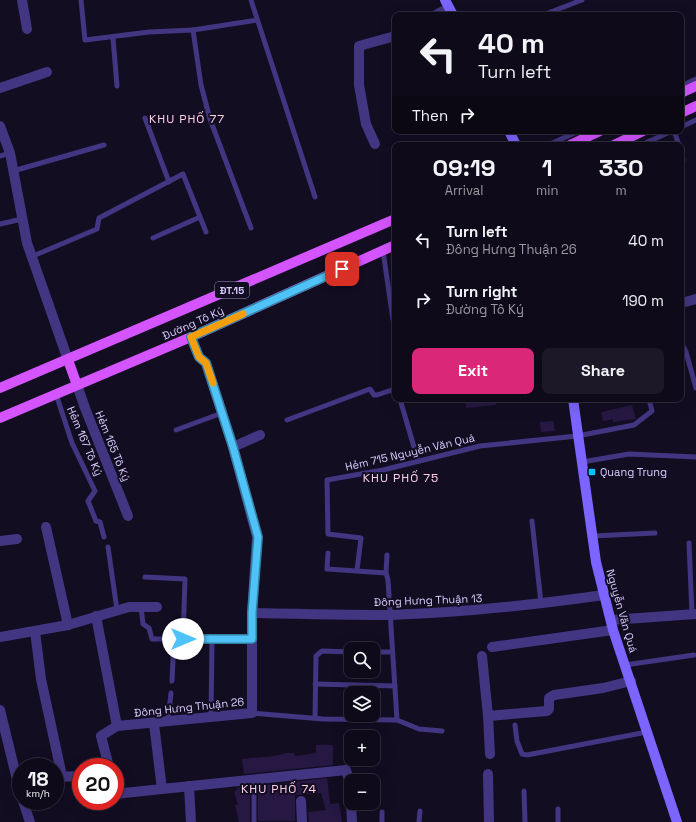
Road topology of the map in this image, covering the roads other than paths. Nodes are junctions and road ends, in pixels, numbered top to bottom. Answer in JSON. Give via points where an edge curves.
{"nodes":[{"id":1,"x":22,"y":0,"type":"edge"},
{"id":2,"x":81,"y":0,"type":"edge"},
{"id":3,"x":251,"y":0,"type":"edge"},
{"id":4,"x":582,"y":0,"type":"edge"},
{"id":5,"x":551,"y":12,"type":"edge"},
{"id":6,"x":258,"y":20,"type":"junction"},
{"id":7,"x":27,"y":29,"type":"dead end"},
{"id":8,"x":193,"y":30,"type":"junction"},
{"id":9,"x":392,"y":37,"type":"edge"},
{"id":10,"x":113,"y":38,"type":"junction"},
{"id":11,"x":47,"y":72,"type":"dead end"},
{"id":12,"x":696,"y":79,"type":"edge"},
{"id":13,"x":684,"y":85,"type":"edge"},
{"id":14,"x":117,"y":86,"type":"dead end"},
{"id":15,"x":696,"y":86,"type":"edge"},
{"id":16,"x":0,"y":88,"type":"edge"},
{"id":17,"x":684,"y":92,"type":"edge"},
{"id":18,"x":696,"y":106,"type":"edge"},
{"id":19,"x":684,"y":112,"type":"edge"},
{"id":20,"x":145,"y":118,"type":"dead end"},
{"id":21,"x":696,"y":120,"type":"edge"},
{"id":22,"x":0,"y":126,"type":"edge"},
{"id":23,"x":684,"y":126,"type":"edge"},
{"id":24,"x":572,"y":134,"type":"edge"},
{"id":25,"x":594,"y":134,"type":"edge"},
{"id":26,"x":637,"y":134,"type":"edge"},
{"id":27,"x":666,"y":134,"type":"edge"},
{"id":28,"x":555,"y":142,"type":"edge"},
{"id":29,"x":576,"y":142,"type":"edge"},
{"id":30,"x":620,"y":142,"type":"edge"},
{"id":31,"x":648,"y":142,"type":"edge"},
{"id":32,"x":375,"y":144,"type":"dead end"},
{"id":33,"x":104,"y":145,"type":"dead end"},
{"id":34,"x":5,"y":155,"type":"edge"},
{"id":35,"x":13,"y":171,"type":"junction"},
{"id":36,"x":169,"y":182,"type":"junction"},
{"id":37,"x":315,"y":197,"type":"dead end"},
{"id":38,"x":200,"y":217,"type":"junction"},
{"id":39,"x":22,"y":219,"type":"junction"},
{"id":40,"x":392,"y":220,"type":"edge"},
{"id":41,"x":0,"y":224,"type":"edge"},
{"id":42,"x":251,"y":228,"type":"dead end"},
{"id":43,"x":206,"y":232,"type":"dead end"},
{"id":44,"x":153,"y":238,"type":"dead end"},
{"id":45,"x":392,"y":246,"type":"edge"},
{"id":46,"x":383,"y":251,"type":"junction"},
{"id":47,"x":33,"y":256,"type":"junction"},
{"id":48,"x":696,"y":299,"type":"edge"},
{"id":49,"x":684,"y":302,"type":"edge"},
{"id":50,"x":392,"y":312,"type":"edge"},
{"id":51,"x":191,"y":337,"type":"junction"},
{"id":52,"x":684,"y":348,"type":"edge"},
{"id":53,"x":68,"y":360,"type":"junction"},
{"id":54,"x":77,"y":385,"type":"junction"},
{"id":55,"x":0,"y":388,"type":"edge"},
{"id":56,"x":696,"y":388,"type":"edge"},
{"id":57,"x":392,"y":390,"type":"edge"},
{"id":58,"x":56,"y":394,"type":"junction"},
{"id":59,"x":401,"y":402,"type":"edge"},
{"id":60,"x":573,"y":402,"type":"edge"},
{"id":61,"x":650,"y":402,"type":"edge"},
{"id":62,"x":222,"y":413,"type":"junction"},
{"id":63,"x":0,"y":418,"type":"edge"},
{"id":64,"x":287,"y":420,"type":"dead end"},
{"id":65,"x":176,"y":430,"type":"dead end"},
{"id":66,"x":260,"y":435,"type":"dead end"},
{"id":67,"x":577,"y":436,"type":"junction"},
{"id":68,"x":233,"y":447,"type":"junction"},
{"id":69,"x":696,"y":456,"type":"edge"},
{"id":70,"x":418,"y":461,"type":"junction"},
{"id":71,"x":582,"y":462,"type":"junction"},
{"id":72,"x":128,"y":516,"type":"dead end"},
{"id":73,"x":532,"y":521,"type":"dead end"},
{"id":74,"x":46,"y":527,"type":"dead end"},
{"id":75,"x":655,"y":534,"type":"dead end"},
{"id":76,"x":592,"y":536,"type":"junction"},
{"id":77,"x":104,"y":537,"type":"dead end"},
{"id":78,"x":17,"y":539,"type":"dead end"},
{"id":79,"x":0,"y":541,"type":"edge"},
{"id":80,"x":689,"y":543,"type":"dead end"},
{"id":81,"x":108,"y":547,"type":"dead end"},
{"id":82,"x":328,"y":554,"type":"dead end"},
{"id":83,"x":387,"y":555,"type":"dead end"},
{"id":84,"x":357,"y":570,"type":"junction"},
{"id":85,"x":386,"y":573,"type":"junction"},
{"id":86,"x":144,"y":577,"type":"dead end"},
{"id":87,"x":604,"y":595,"type":"junction"},
{"id":88,"x":541,"y":604,"type":"junction"},
{"id":89,"x":141,"y":607,"type":"junction"},
{"id":90,"x":157,"y":607,"type":"dead end"},
{"id":91,"x":117,"y":610,"type":"junction"},
{"id":92,"x":252,"y":613,"type":"junction"},
{"id":93,"x":389,"y":614,"type":"junction"},
{"id":94,"x":694,"y":614,"type":"edge"},
{"id":95,"x":96,"y":616,"type":"junction"},
{"id":96,"x":68,"y":625,"type":"junction"},
{"id":97,"x":612,"y":625,"type":"junction"},
{"id":98,"x":35,"y":631,"type":"junction"},
{"id":99,"x":0,"y":637,"type":"edge"},
{"id":100,"x":174,"y":639,"type":"junction"},
{"id":101,"x":183,"y":639,"type":"junction"},
{"id":102,"x":212,"y":639,"type":"junction"},
{"id":103,"x":252,"y":639,"type":"junction"},
{"id":104,"x":492,"y":647,"type":"dead end"},
{"id":105,"x":344,"y":652,"type":"edge"},
{"id":106,"x":380,"y":652,"type":"edge"},
{"id":107,"x":392,"y":652,"type":"junction"},
{"id":108,"x":694,"y":655,"type":"dead end"},
{"id":109,"x":482,"y":656,"type":"dead end"},
{"id":110,"x":625,"y":665,"type":"junction"},
{"id":111,"x":172,"y":681,"type":"dead end"},
{"id":112,"x":631,"y":682,"type":"junction"},
{"id":113,"x":315,"y":684,"type":"junction"},
{"id":114,"x":395,"y":686,"type":"junction"},
{"id":115,"x":170,"y":693,"type":"dead end"},
{"id":116,"x":0,"y":710,"type":"edge"},
{"id":117,"x":252,"y":713,"type":"junction"},
{"id":118,"x":488,"y":716,"type":"junction"},
{"id":119,"x":212,"y":717,"type":"junction"},
{"id":120,"x":315,"y":718,"type":"junction"},
{"id":121,"x":397,"y":720,"type":"junction"},
{"id":122,"x":168,"y":722,"type":"junction"},
{"id":123,"x":154,"y":724,"type":"junction"},
{"id":124,"x":515,"y":725,"type":"dead end"},
{"id":125,"x":117,"y":726,"type":"junction"},
{"id":126,"x":442,"y":731,"type":"dead end"},
{"id":127,"x":648,"y":732,"type":"junction"},
{"id":128,"x":490,"y":754,"type":"dead end"},
{"id":129,"x":12,"y":758,"type":"edge"},
{"id":130,"x":55,"y":758,"type":"edge"},
{"id":131,"x":107,"y":758,"type":"edge"},
{"id":132,"x":488,"y":774,"type":"dead end"},
{"id":133,"x":254,"y":778,"type":"junction"},
{"id":134,"x":189,"y":786,"type":"junction"},
{"id":135,"x":162,"y":789,"type":"junction"},
{"id":136,"x":524,"y":791,"type":"dead end"},
{"id":137,"x":124,"y":793,"type":"edge"},
{"id":138,"x":301,"y":801,"type":"dead end"},
{"id":139,"x":26,"y":810,"type":"edge"},
{"id":140,"x":558,"y":810,"type":"dead end"},
{"id":141,"x":420,"y":811,"type":"dead end"},
{"id":142,"x":382,"y":812,"type":"dead end"},
{"id":143,"x":30,"y":822,"type":"edge"},
{"id":144,"x":191,"y":822,"type":"edge"},
{"id":145,"x":254,"y":822,"type":"edge"},
{"id":146,"x":302,"y":822,"type":"edge"},
{"id":147,"x":352,"y":822,"type":"edge"},
{"id":148,"x":382,"y":822,"type":"edge"},
{"id":149,"x":419,"y":822,"type":"edge"},
{"id":150,"x":489,"y":822,"type":"edge"},
{"id":151,"x":525,"y":822,"type":"edge"},
{"id":152,"x":558,"y":822,"type":"edge"},
{"id":153,"x":677,"y":822,"type":"edge"}],
"edges":[{"from":1,"to":7,"type":"street"},
{"from":2,"to":10,"type":"lane","via":[[85,40]]},
{"from":3,"to":6,"type":"lane"},
{"from":4,"to":5,"type":"lane"},
{"from":6,"to":8,"type":"lane"},
{"from":6,"to":37,"type":"lane"},
{"from":8,"to":10,"type":"lane","via":[[149,32]]},
{"from":8,"to":42,"type":"lane","via":[[201,85],[210,119]]},
{"from":9,"to":32,"type":"street","via":[[359,46],[359,85],[366,124]]},
{"from":10,"to":14,"type":"lane"},
{"from":11,"to":16,"type":"street"},
{"from":12,"to":13,"type":"lane"},
{"from":15,"to":17,"type":"main road"},
{"from":18,"to":19,"type":"main road"},
{"from":20,"to":36,"type":"lane"},
{"from":21,"to":23,"type":"lane"},
{"from":22,"to":34,"type":"street"},
{"from":24,"to":28,"type":"lane"},
{"from":25,"to":29,"type":"main road"},
{"from":26,"to":30,"type":"main road"},
{"from":27,"to":31,"type":"lane"},
{"from":33,"to":35,"type":"lane"},
{"from":34,"to":35,"type":"street"},
{"from":35,"to":39,"type":"street"},
{"from":36,"to":38,"type":"lane","via":[[183,174]]},
{"from":36,"to":47,"type":"lane","via":[[100,218],[98,229]]},
{"from":38,"to":43,"type":"lane"},
{"from":38,"to":44,"type":"lane"},
{"from":39,"to":41,"type":"lane"},
{"from":39,"to":47,"type":"street","via":[[27,243]]},
{"from":40,"to":53,"type":"main road","name":"Đường Tô Ký","number":"ĐT.15"},
{"from":45,"to":46,"type":"main road","name":"Đường Tô Ký","number":"ĐT.15"},
{"from":46,"to":50,"type":"lane"},
{"from":46,"to":51,"type":"main road","name":"Đường Tô Ký","number":"ĐT.15"},
{"from":47,"to":53,"type":"street"},
{"from":48,"to":49,"type":"street"},
{"from":51,"to":54,"type":"main road","name":"Đường Tô Ký","number":"ĐT.15"},
{"from":51,"to":62,"type":"street","name":"Đông Hưng Thuận 26","via":[[199,357],[206,363]]},
{"from":52,"to":56,"type":"lane"},
{"from":53,"to":54,"type":"main road"},
{"from":53,"to":55,"type":"main road","name":"Đường Tô Ký","number":"ĐT.15"},
{"from":54,"to":58,"type":"main road","name":"Đường Tô Ký","number":"ĐT.15"},
{"from":54,"to":72,"type":"street","name":"Hẻm 165 Tô Ký"},
{"from":57,"to":64,"type":"lane","via":[[374,395],[370,389]]},
{"from":58,"to":63,"type":"main road","name":"Đường Tô Ký","number":"ĐT.15"},
{"from":58,"to":77,"type":"lane","name":"Hẻm 167 Tô Ký","via":[[72,443],[95,491],[88,500],[96,521],[100,522]]},
{"from":59,"to":70,"type":"lane"},
{"from":60,"to":67,"type":"main road","name":"Nguyễn Văn Quá"},
{"from":61,"to":67,"type":"lane","name":"Hẻm 715 Nguyễn Văn Quá","via":[[652,412],[634,425]]},
{"from":62,"to":65,"type":"lane"},
{"from":62,"to":68,"type":"street","name":"Đông Hưng Thuận 26"},
{"from":66,"to":68,"type":"street"},
{"from":67,"to":70,"type":"lane","name":"Hẻm 715 Nguyễn Văn Quá","via":[[480,446]]},
{"from":67,"to":71,"type":"main road","name":"Nguyễn Văn Quá"},
{"from":68,"to":92,"type":"street","name":"Đông Hưng Thuận 26","via":[[258,537]]},
{"from":69,"to":71,"type":"lane","via":[[629,454]]},
{"from":70,"to":84,"type":"lane","name":"Hẻm 715 Nguyễn Văn Quá","via":[[327,480],[328,534],[361,538]]},
{"from":71,"to":76,"type":"main road","name":"Nguyễn Văn Quá"},
{"from":73,"to":88,"type":"lane"},
{"from":74,"to":96,"type":"street"},
{"from":75,"to":76,"type":"lane"},
{"from":76,"to":87,"type":"main road","name":"Nguyễn Văn Quá"},
{"from":78,"to":79,"type":"street"},
{"from":80,"to":94,"type":"lane"},
{"from":81,"to":91,"type":"lane"},
{"from":82,"to":84,"type":"lane","via":[[327,569]]},
{"from":83,"to":85,"type":"lane"},
{"from":84,"to":85,"type":"lane"},
{"from":85,"to":93,"type":"lane"},
{"from":86,"to":101,"type":"lane","via":[[185,578]]},
{"from":87,"to":88,"type":"street","name":"Đông Hưng Thuận 13"},
{"from":87,"to":97,"type":"main road","name":"Nguyễn Văn Quá"},
{"from":88,"to":93,"type":"street","name":"Đông Hưng Thuận 13"},
{"from":89,"to":90,"type":"street"},
{"from":89,"to":91,"type":"street"},
{"from":89,"to":100,"type":"lane","via":[[143,624],[149,628],[152,639]]},
{"from":91,"to":95,"type":"street"},
{"from":92,"to":93,"type":"street","name":"Đông Hưng Thuận 13"},
{"from":92,"to":103,"type":"street","name":"Đông Hưng Thuận 26"},
{"from":93,"to":107,"type":"lane"},
{"from":94,"to":97,"type":"street"},
{"from":95,"to":96,"type":"street"},
{"from":95,"to":125,"type":"street"},
{"from":96,"to":98,"type":"street"},
{"from":97,"to":104,"type":"street"},
{"from":97,"to":110,"type":"main road","name":"Nguyễn Văn Quá"},
{"from":98,"to":99,"type":"street"},
{"from":98,"to":130,"type":"street"},
{"from":100,"to":101,"type":"lane"},
{"from":100,"to":111,"type":"lane"},
{"from":101,"to":102,"type":"lane"},
{"from":102,"to":103,"type":"lane"},
{"from":102,"to":119,"type":"lane"},
{"from":103,"to":117,"type":"street","name":"Đông Hưng Thuận 26"},
{"from":105,"to":113,"type":"lane","via":[[322,651],[318,654]]},
{"from":106,"to":107,"type":"lane"},
{"from":107,"to":114,"type":"lane"},
{"from":108,"to":110,"type":"lane"},
{"from":109,"to":118,"type":"street"},
{"from":110,"to":112,"type":"main road","name":"Nguyễn Văn Quá"},
{"from":112,"to":118,"type":"street","via":[[554,695],[549,698],[549,709],[544,711]]},
{"from":112,"to":127,"type":"main road","name":"Nguyễn Văn Quá"},
{"from":113,"to":114,"type":"lane"},
{"from":113,"to":120,"type":"lane"},
{"from":114,"to":121,"type":"lane"},
{"from":115,"to":122,"type":"lane"},
{"from":116,"to":129,"type":"street"},
{"from":117,"to":119,"type":"street","name":"Đông Hưng Thuận 26"},
{"from":117,"to":120,"type":"lane"},
{"from":118,"to":128,"type":"street"},
{"from":119,"to":122,"type":"street","name":"Đông Hưng Thuận 26"},
{"from":120,"to":121,"type":"lane"},
{"from":121,"to":126,"type":"lane","via":[[419,729]]},
{"from":122,"to":123,"type":"street","name":"Đông Hưng Thuận 26"},
{"from":123,"to":125,"type":"street","name":"Đông Hưng Thuận 26"},
{"from":123,"to":135,"type":"street"},
{"from":124,"to":127,"type":"lane","via":[[519,750],[526,755]]},
{"from":125,"to":131,"type":"street","via":[[101,736]]},
{"from":127,"to":153,"type":"main road","name":"Nguyễn Văn Quá"},
{"from":132,"to":150,"type":"street"},
{"from":133,"to":134,"type":"street"},
{"from":133,"to":145,"type":"lane"},
{"from":133,"to":147,"type":"street","via":[[346,770],[350,783]]},
{"from":134,"to":135,"type":"street"},
{"from":134,"to":144,"type":"street"},
{"from":135,"to":137,"type":"street"},
{"from":136,"to":151,"type":"lane"},
{"from":138,"to":146,"type":"street"},
{"from":139,"to":143,"type":"street"},
{"from":140,"to":152,"type":"lane"},
{"from":141,"to":149,"type":"lane"},
{"from":142,"to":148,"type":"lane"}]}
